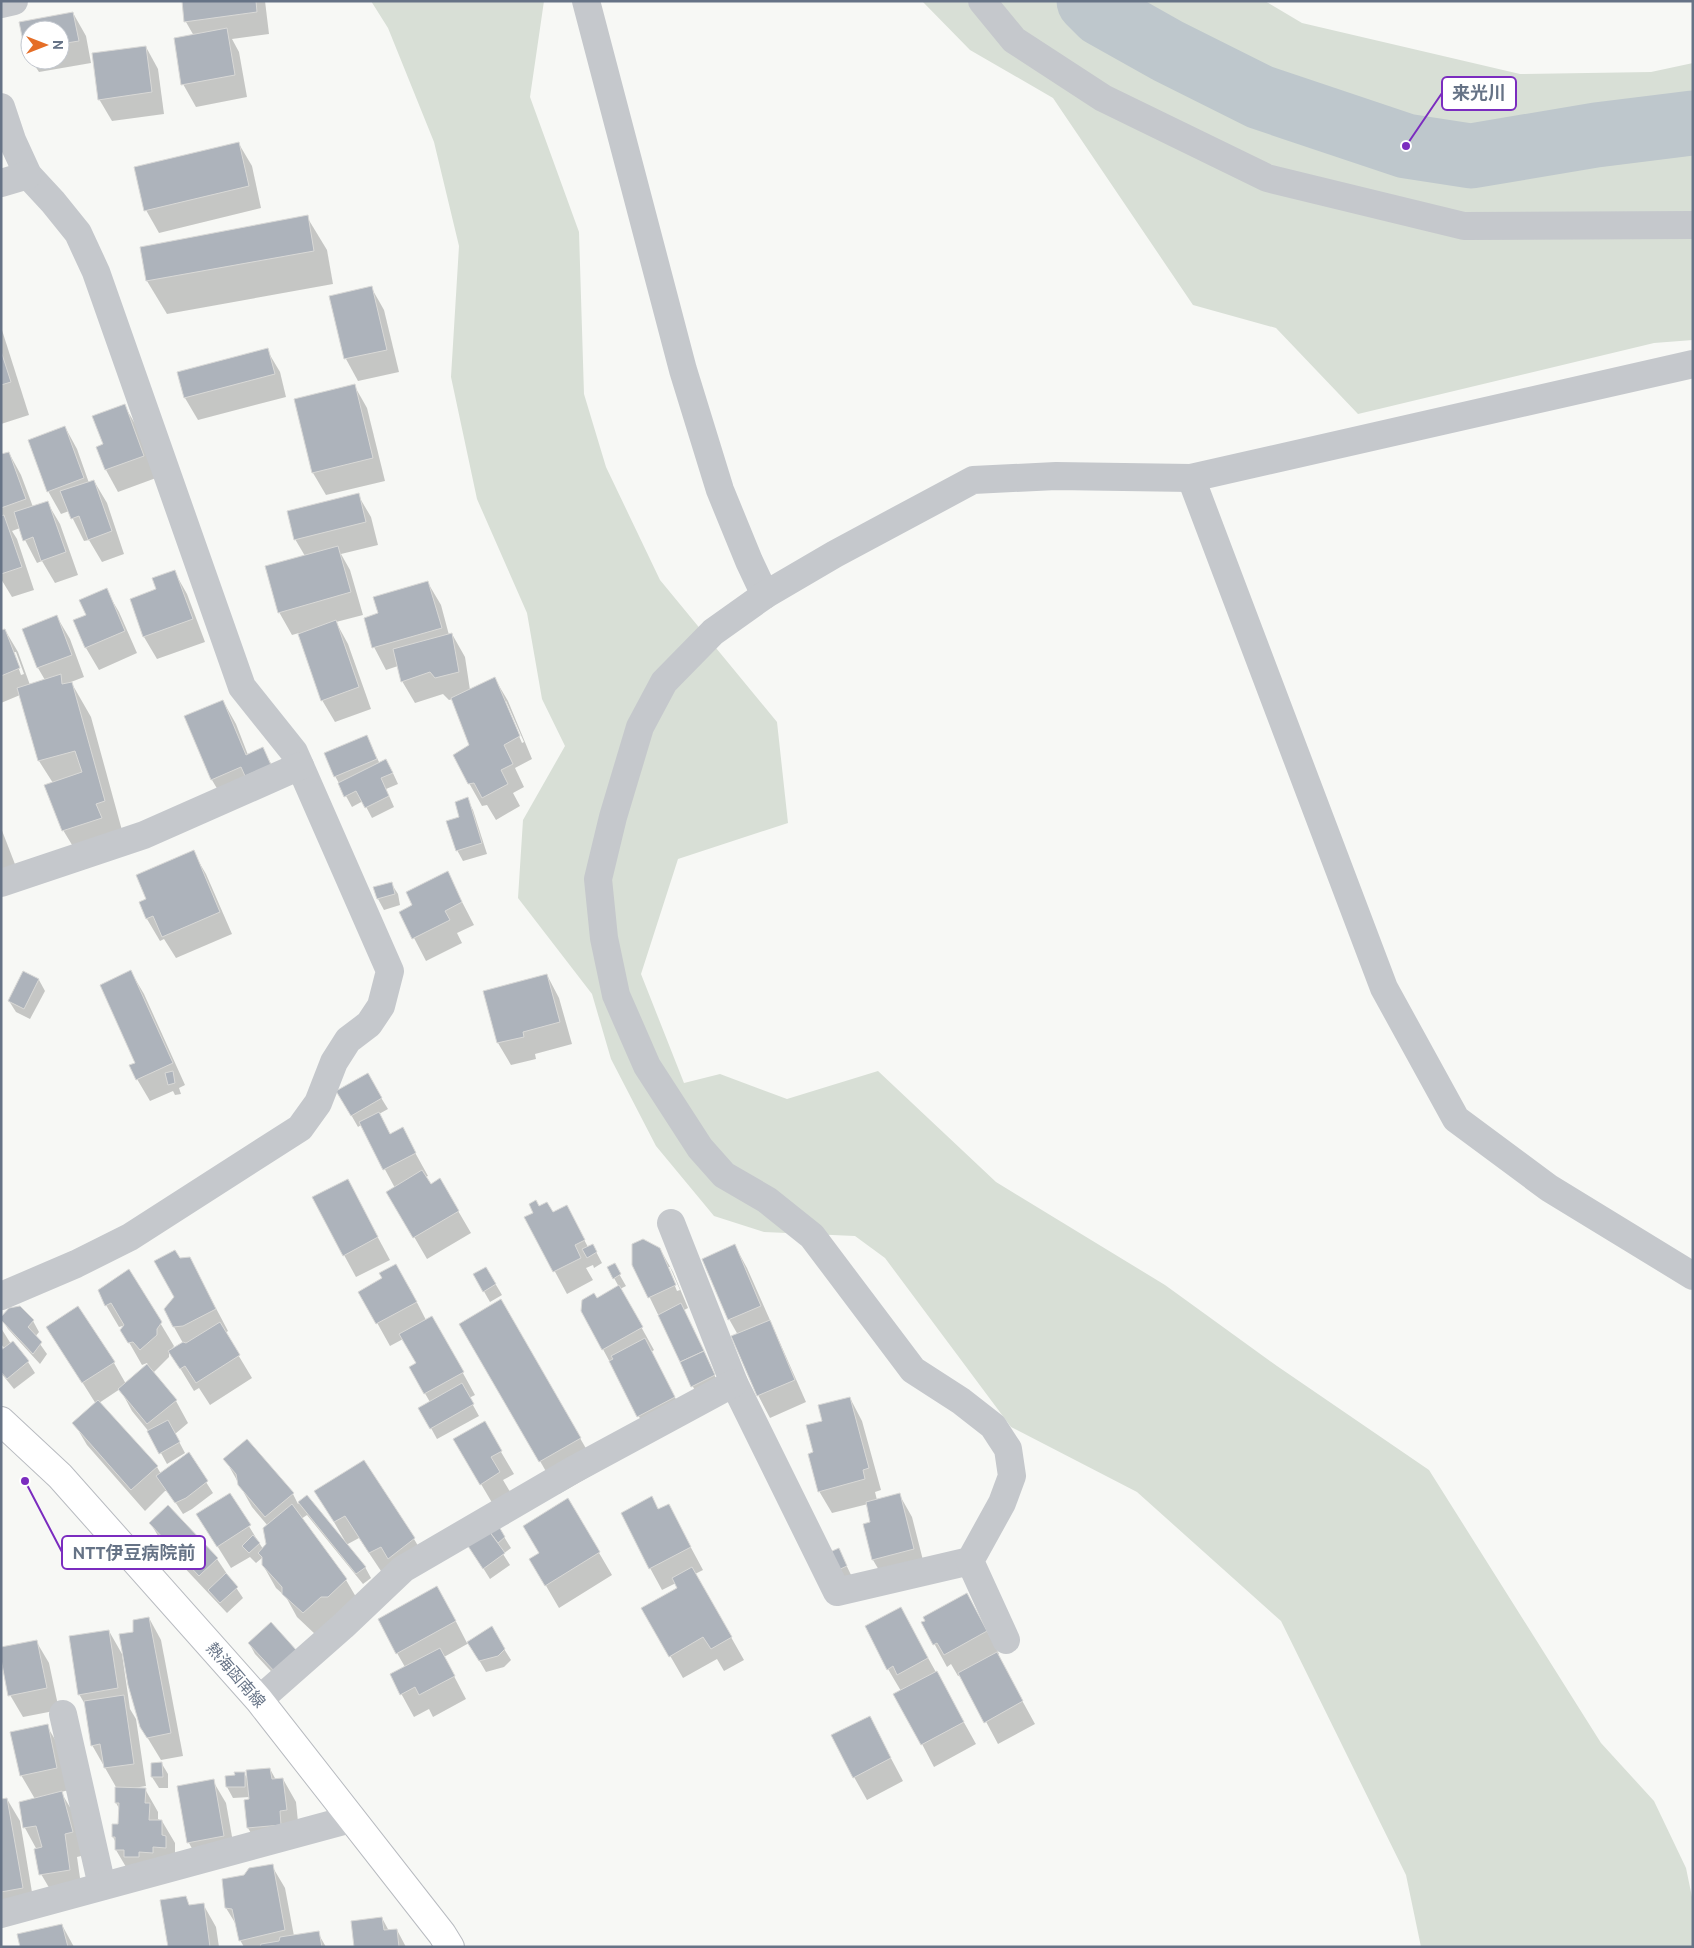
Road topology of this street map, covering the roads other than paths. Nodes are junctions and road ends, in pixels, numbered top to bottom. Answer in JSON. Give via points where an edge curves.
{"nodes":[{"id":1,"x":14,"y":1,"type":"edge"},
{"id":2,"x":586,"y":1,"type":"edge"},
{"id":3,"x":982,"y":1,"type":"edge"},
{"id":4,"x":1,"y":4,"type":"edge"},
{"id":5,"x":1,"y":106,"type":"edge"},
{"id":6,"x":28,"y":175,"type":"junction"},
{"id":7,"x":1,"y":183,"type":"edge"},
{"id":8,"x":1693,"y":225,"type":"edge"},
{"id":9,"x":1693,"y":364,"type":"edge"},
{"id":10,"x":1191,"y":478,"type":"junction"},
{"id":11,"x":766,"y":595,"type":"junction"},
{"id":12,"x":300,"y":766,"type":"junction"},
{"id":13,"x":1,"y":883,"type":"edge"},
{"id":14,"x":671,"y":1223,"type":"dead end"},
{"id":15,"x":1693,"y":1276,"type":"edge"},
{"id":16,"x":1,"y":1296,"type":"edge"},
{"id":17,"x":734,"y":1383,"type":"junction"},
{"id":18,"x":1,"y":1421,"type":"edge"},
{"id":19,"x":970,"y":1561,"type":"junction"},
{"id":20,"x":1006,"y":1640,"type":"dead end"},
{"id":21,"x":259,"y":1700,"type":"junction"},
{"id":22,"x":63,"y":1714,"type":"dead end"},
{"id":23,"x":352,"y":1819,"type":"junction"},
{"id":24,"x":102,"y":1886,"type":"junction"},
{"id":25,"x":1,"y":1914,"type":"edge"},
{"id":26,"x":450,"y":1947,"type":"edge"}],
"edges":[{"from":1,"to":4,"type":"street"},
{"from":2,"to":11,"type":"street","via":[[683,370],[720,490]]},
{"from":3,"to":8,"type":"street","via":[[1014,40],[1102,98],[1267,178],[1464,226]]},
{"from":5,"to":6,"type":"street"},
{"from":6,"to":7,"type":"street"},
{"from":6,"to":12,"type":"street","via":[[78,233],[93,264],[242,687],[294,752]]},
{"from":9,"to":10,"type":"street"},
{"from":10,"to":11,"type":"street","via":[[1056,476],[973,480]]},
{"from":10,"to":15,"type":"street","via":[[1384,988],[1456,1119],[1549,1188]]},
{"from":11,"to":19,"type":"street","via":[[713,632],[664,682],[640,727],[598,879],[604,938],[616,995],[647,1066],[706,1155],[724,1175],[767,1200],[812,1236],[913,1370],[993,1426],[1008,1449],[1012,1476],[1002,1503]]},
{"from":12,"to":13,"type":"street","via":[[144,834]]},
{"from":12,"to":16,"type":"street","via":[[390,971],[381,1006],[369,1024],[348,1040],[334,1062],[318,1103],[300,1128],[130,1237]]},
{"from":14,"to":17,"type":"street"},
{"from":17,"to":19,"type":"street","via":[[837,1592]]},
{"from":17,"to":21,"type":"street","via":[[573,1470],[403,1568]]},
{"from":18,"to":21,"type":"main road","name":"熱海函南線","via":[[60,1476]]},
{"from":19,"to":20,"type":"street"},
{"from":21,"to":23,"type":"main road","name":"熱海函南線"},
{"from":22,"to":24,"type":"street"},
{"from":23,"to":24,"type":"street"},
{"from":23,"to":26,"type":"main road","name":"熱海函南線"},
{"from":24,"to":25,"type":"street"}]}
